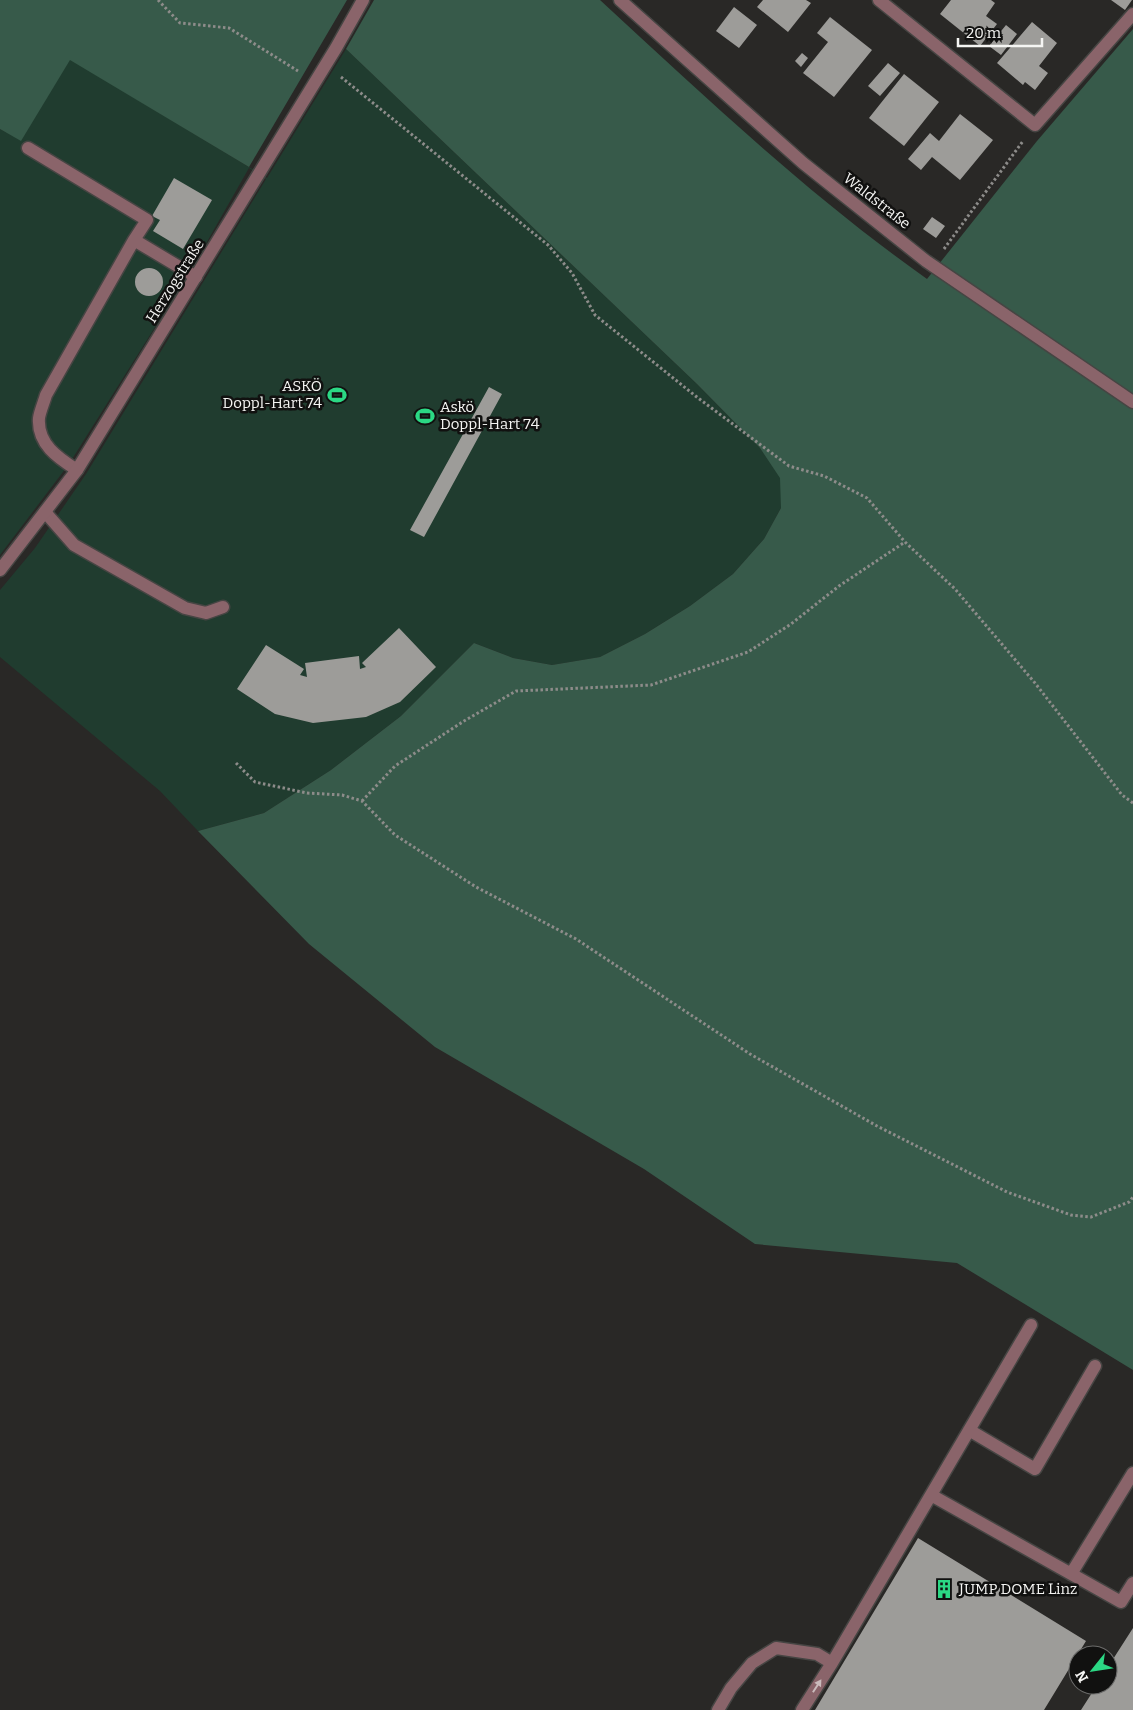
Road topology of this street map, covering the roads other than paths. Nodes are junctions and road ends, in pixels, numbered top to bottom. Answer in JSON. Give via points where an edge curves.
{"nodes":[{"id":1,"x":364,"y":0,"type":"edge"},
{"id":2,"x":620,"y":0,"type":"edge"},
{"id":3,"x":879,"y":0,"type":"edge"},
{"id":4,"x":1133,"y":14,"type":"edge"},
{"id":5,"x":28,"y":148,"type":"dead end"},
{"id":6,"x":134,"y":240,"type":"junction"},
{"id":7,"x":196,"y":277,"type":"junction"},
{"id":8,"x":1133,"y":402,"type":"edge"},
{"id":9,"x":77,"y":470,"type":"junction"},
{"id":10,"x":45,"y":512,"type":"junction"},
{"id":11,"x":0,"y":570,"type":"edge"},
{"id":12,"x":223,"y":607,"type":"dead end"},
{"id":13,"x":1031,"y":1325,"type":"dead end"},
{"id":14,"x":1095,"y":1366,"type":"dead end"},
{"id":15,"x":969,"y":1430,"type":"junction"},
{"id":16,"x":1133,"y":1473,"type":"edge"},
{"id":17,"x":931,"y":1495,"type":"junction"},
{"id":18,"x":1071,"y":1574,"type":"junction"},
{"id":19,"x":1133,"y":1583,"type":"edge"},
{"id":20,"x":832,"y":1663,"type":"junction"},
{"id":21,"x":718,"y":1710,"type":"edge"},
{"id":22,"x":802,"y":1710,"type":"edge"}],
"edges":[{"from":1,"to":7,"type":"street","name":"Herzogstraße"},
{"from":2,"to":8,"type":"street","name":"Waldstraße","via":[[803,164],[932,266]]},
{"from":3,"to":4,"type":"street","via":[[1035,124]]},
{"from":5,"to":6,"type":"street","via":[[147,220]]},
{"from":6,"to":7,"type":"street"},
{"from":6,"to":9,"type":"street","via":[[46,395],[39,418],[41,434],[48,448]]},
{"from":7,"to":9,"type":"street","name":"Herzogstraße"},
{"from":9,"to":10,"type":"street","name":"Herzogstraße"},
{"from":10,"to":11,"type":"street","name":"Herzogstraße"},
{"from":10,"to":12,"type":"street","via":[[74,545],[185,608],[206,613]]},
{"from":13,"to":15,"type":"street"},
{"from":14,"to":15,"type":"street","via":[[1035,1469]]},
{"from":15,"to":17,"type":"street"},
{"from":16,"to":18,"type":"street"},
{"from":17,"to":18,"type":"street"},
{"from":17,"to":20,"type":"street"},
{"from":18,"to":19,"type":"street","via":[[1121,1602]]},
{"from":20,"to":21,"type":"street","via":[[817,1654],[776,1648],[752,1663]]},
{"from":22,"to":20,"type":"street","one_way":true}]}
